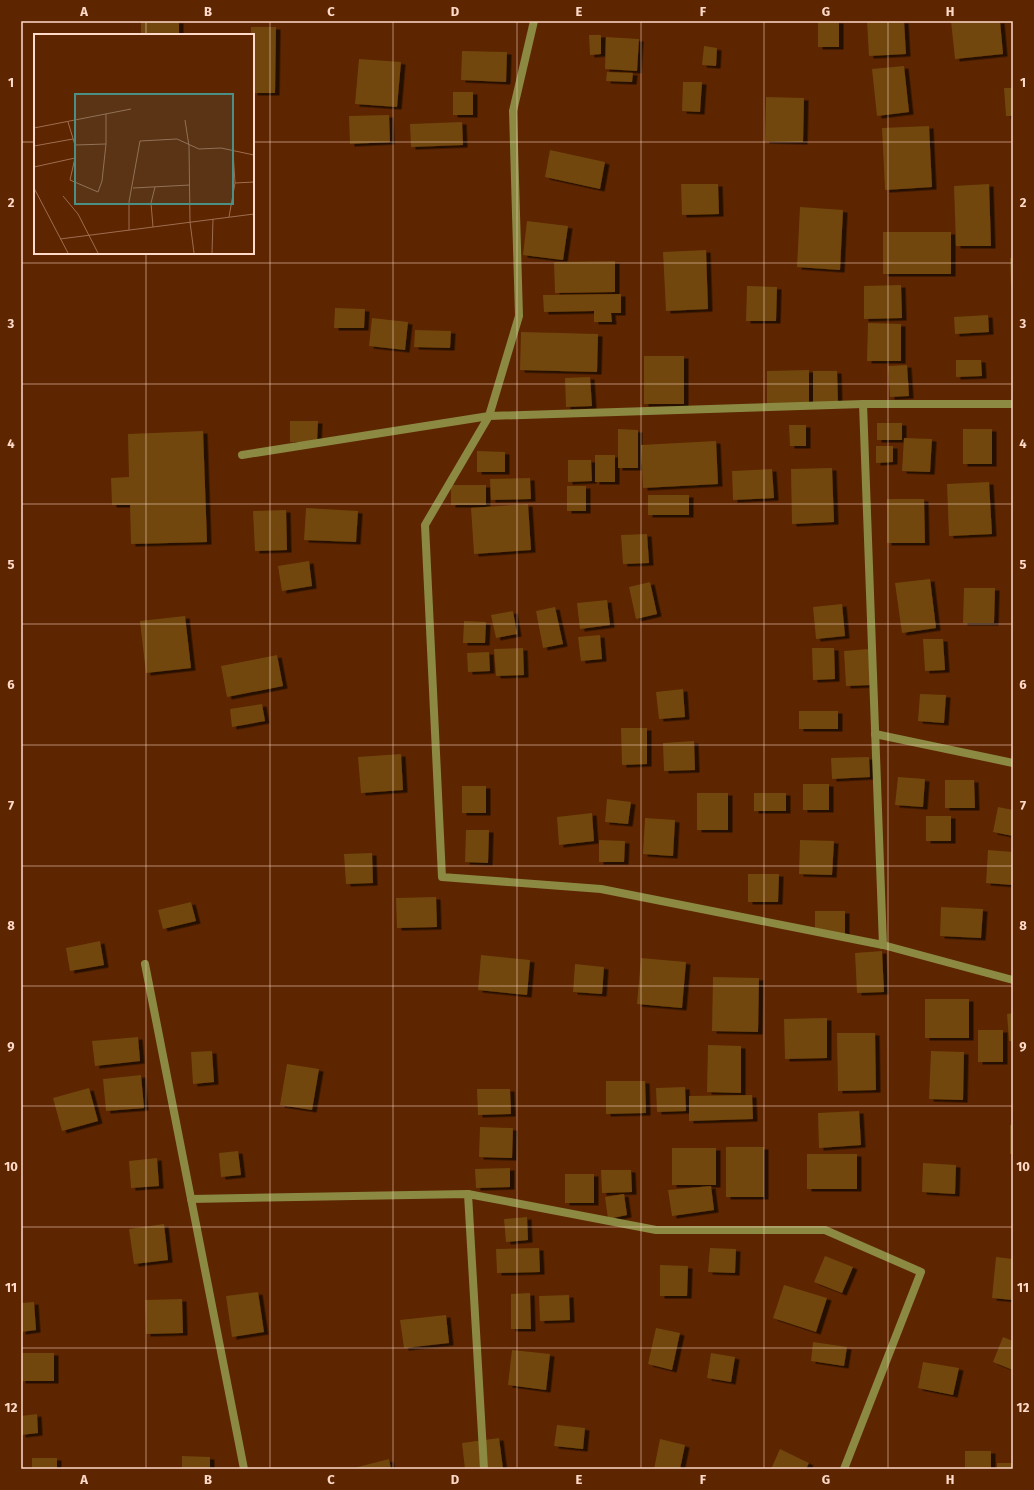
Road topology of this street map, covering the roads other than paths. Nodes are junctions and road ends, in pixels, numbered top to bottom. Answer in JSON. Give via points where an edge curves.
{"nodes":[{"id":1,"x":534,"y":21,"type":"edge"},
{"id":2,"x":863,"y":404,"type":"junction"},
{"id":3,"x":1013,"y":404,"type":"edge"},
{"id":4,"x":489,"y":416,"type":"junction"},
{"id":5,"x":242,"y":455,"type":"dead end"},
{"id":6,"x":875,"y":734,"type":"junction"},
{"id":7,"x":1013,"y":763,"type":"edge"},
{"id":8,"x":883,"y":945,"type":"junction"},
{"id":9,"x":145,"y":964,"type":"dead end"},
{"id":10,"x":1013,"y":980,"type":"edge"},
{"id":11,"x":468,"y":1194,"type":"junction"},
{"id":12,"x":190,"y":1199,"type":"junction"},
{"id":13,"x":244,"y":1469,"type":"edge"},
{"id":14,"x":484,"y":1469,"type":"edge"},
{"id":15,"x":844,"y":1469,"type":"edge"}],
"edges":[{"from":1,"to":4,"type":"street","via":[[513,111],[519,316]]},
{"from":2,"to":3,"type":"street"},
{"from":2,"to":4,"type":"street"},
{"from":2,"to":6,"type":"street"},
{"from":4,"to":5,"type":"street"},
{"from":4,"to":8,"type":"street","via":[[425,524],[442,877],[601,889]]},
{"from":6,"to":7,"type":"street"},
{"from":6,"to":8,"type":"street"},
{"from":8,"to":10,"type":"street"},
{"from":9,"to":12,"type":"street"},
{"from":11,"to":12,"type":"street"},
{"from":11,"to":14,"type":"street"},
{"from":11,"to":15,"type":"street","via":[[656,1230],[825,1230],[920,1272]]},
{"from":12,"to":13,"type":"street"}]}
